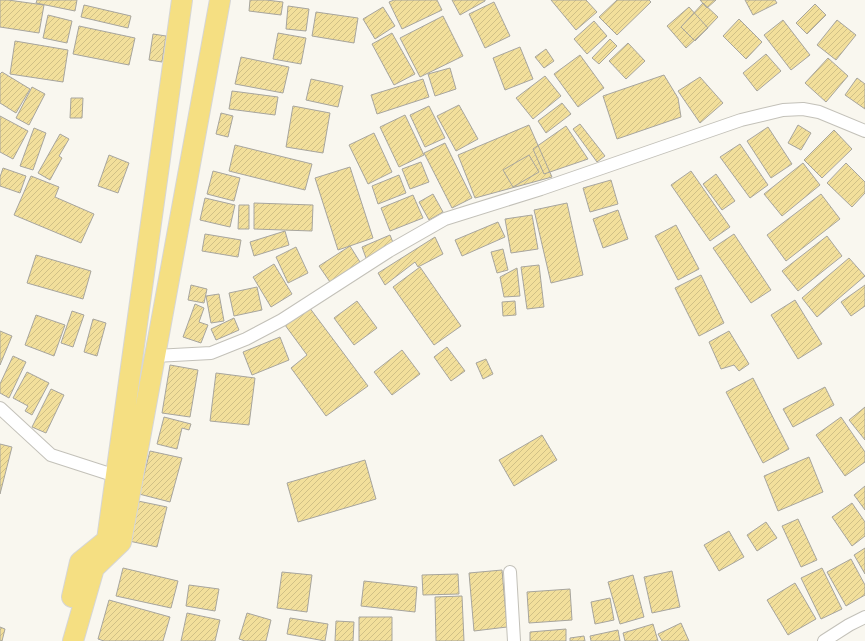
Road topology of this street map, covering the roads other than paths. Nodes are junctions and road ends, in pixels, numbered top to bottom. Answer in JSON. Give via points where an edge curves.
{"nodes":[{"id":1,"x":182,"y":0,"type":"edge"},
{"id":2,"x":220,"y":0,"type":"edge"},
{"id":3,"x":865,"y":131,"type":"edge"},
{"id":4,"x":155,"y":356,"type":"junction"},
{"id":5,"x":0,"y":408,"type":"edge"},
{"id":6,"x":116,"y":476,"type":"junction"},
{"id":7,"x":114,"y":541,"type":"junction"},
{"id":8,"x":87,"y":565,"type":"junction"},
{"id":9,"x":510,"y":572,"type":"dead end"},
{"id":10,"x":865,"y":617,"type":"edge"},
{"id":11,"x":59,"y":641,"type":"edge"},
{"id":12,"x":73,"y":641,"type":"edge"},
{"id":13,"x":514,"y":641,"type":"edge"},
{"id":14,"x":824,"y":641,"type":"edge"}],
"edges":[{"from":1,"to":6,"type":"main road"},
{"from":2,"to":4,"type":"main road"},
{"from":3,"to":4,"type":"street","via":[[819,112],[803,109],[783,110],[741,120],[445,219],[389,251],[282,320],[211,354]]},
{"from":4,"to":7,"type":"main road"},
{"from":5,"to":6,"type":"street","via":[[51,456]]},
{"from":6,"to":7,"type":"main road"},
{"from":7,"to":8,"type":"main road"},
{"from":8,"to":11,"type":"main road","via":[[71,602]]},
{"from":8,"to":12,"type":"main road"},
{"from":9,"to":13,"type":"street"},
{"from":10,"to":14,"type":"street"}]}
